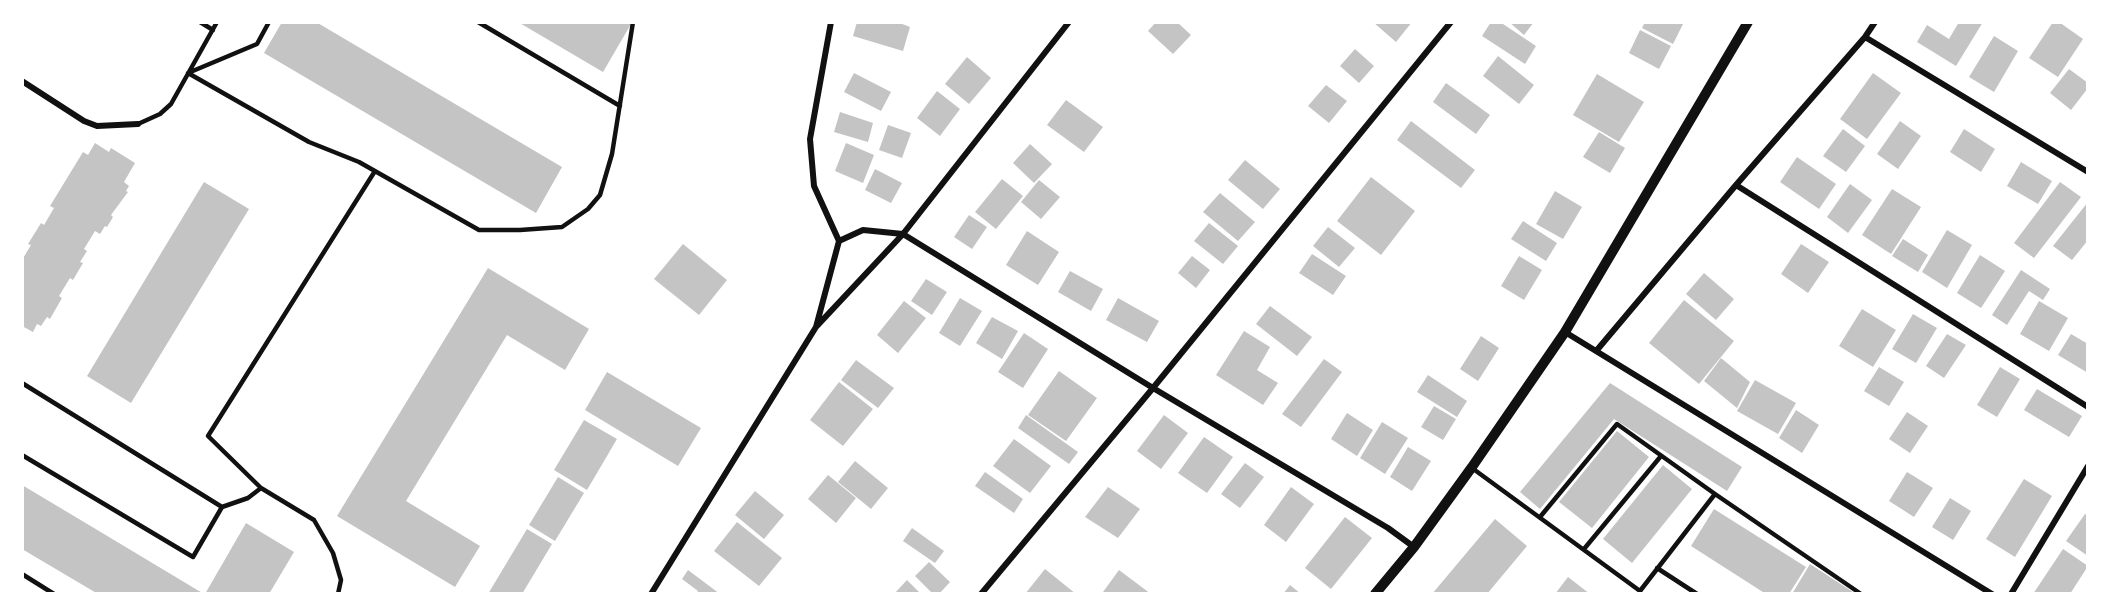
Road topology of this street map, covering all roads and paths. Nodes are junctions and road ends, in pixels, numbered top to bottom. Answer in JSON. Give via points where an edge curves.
{"nodes":[{"id":1,"x":200,"y":22,"type":"edge"},
{"id":2,"x":217,"y":22,"type":"edge"},
{"id":3,"x":269,"y":22,"type":"edge"},
{"id":4,"x":478,"y":22,"type":"edge"},
{"id":5,"x":633,"y":22,"type":"edge"},
{"id":6,"x":831,"y":22,"type":"edge"},
{"id":7,"x":1069,"y":22,"type":"edge"},
{"id":8,"x":1451,"y":22,"type":"edge"},
{"id":9,"x":1748,"y":22,"type":"edge"},
{"id":10,"x":1875,"y":22,"type":"edge"},
{"id":11,"x":213,"y":30,"type":"junction"},
{"id":12,"x":1865,"y":37,"type":"junction"},
{"id":13,"x":188,"y":73,"type":"junction"},
{"id":14,"x":22,"y":81,"type":"edge"},
{"id":15,"x":620,"y":106,"type":"junction"},
{"id":16,"x":138,"y":124,"type":"joint"},
{"id":17,"x":375,"y":171,"type":"junction"},
{"id":18,"x":2088,"y":172,"type":"edge"},
{"id":19,"x":1736,"y":185,"type":"junction"},
{"id":20,"x":903,"y":234,"type":"junction"},
{"id":21,"x":838,"y":241,"type":"junction"},
{"id":22,"x":816,"y":327,"type":"junction"},
{"id":23,"x":1565,"y":332,"type":"junction"},
{"id":24,"x":1597,"y":350,"type":"junction"},
{"id":25,"x":22,"y":383,"type":"edge"},
{"id":26,"x":1153,"y":388,"type":"junction"},
{"id":27,"x":2088,"y":407,"type":"edge"},
{"id":28,"x":22,"y":455,"type":"edge"},
{"id":29,"x":1661,"y":456,"type":"junction"},
{"id":30,"x":2088,"y":466,"type":"edge"},
{"id":31,"x":1472,"y":467,"type":"junction"},
{"id":32,"x":261,"y":488,"type":"junction"},
{"id":33,"x":1714,"y":494,"type":"junction"},
{"id":34,"x":222,"y":507,"type":"junction"},
{"id":35,"x":1540,"y":517,"type":"junction"},
{"id":36,"x":1414,"y":547,"type":"junction"},
{"id":37,"x":1584,"y":549,"type":"junction"},
{"id":38,"x":1657,"y":568,"type":"junction"},
{"id":39,"x":22,"y":574,"type":"edge"},
{"id":40,"x":54,"y":594,"type":"edge"},
{"id":41,"x":339,"y":594,"type":"edge"},
{"id":42,"x":651,"y":594,"type":"edge"},
{"id":43,"x":981,"y":594,"type":"edge"},
{"id":44,"x":1375,"y":594,"type":"edge"},
{"id":45,"x":1698,"y":594,"type":"edge"},
{"id":46,"x":1861,"y":594,"type":"edge"},
{"id":47,"x":1992,"y":594,"type":"edge"},
{"id":48,"x":2011,"y":594,"type":"edge"}],
"edges":[{"from":1,"to":11,"type":"lane"},
{"from":2,"to":11,"type":"lane"},
{"from":3,"to":13,"type":"lane","via":[[257,44]]},
{"from":4,"to":15,"type":"lane"},
{"from":5,"to":15,"type":"lane"},
{"from":6,"to":21,"type":"street","via":[[810,139],[813,186]]},
{"from":7,"to":20,"type":"street"},
{"from":8,"to":26,"type":"street"},
{"from":9,"to":23,"type":"street"},
{"from":10,"to":12,"type":"street"},
{"from":11,"to":13,"type":"lane"},
{"from":12,"to":18,"type":"street"},
{"from":12,"to":19,"type":"street"},
{"from":13,"to":16,"type":"lane","via":[[171,104]]},
{"from":13,"to":17,"type":"lane","via":[[309,142]]},
{"from":14,"to":16,"type":"street","via":[[97,126]]},
{"from":15,"to":17,"type":"lane","via":[[600,195],[562,227],[478,230]]},
{"from":17,"to":32,"type":"lane","via":[[208,436]]},
{"from":19,"to":24,"type":"street"},
{"from":19,"to":27,"type":"street"},
{"from":20,"to":21,"type":"street","via":[[863,230]]},
{"from":20,"to":22,"type":"street"},
{"from":20,"to":26,"type":"street"},
{"from":21,"to":22,"type":"street"},
{"from":22,"to":42,"type":"street"},
{"from":23,"to":24,"type":"street"},
{"from":23,"to":31,"type":"street"},
{"from":24,"to":47,"type":"street"},
{"from":25,"to":34,"type":"lane"},
{"from":26,"to":36,"type":"street"},
{"from":26,"to":43,"type":"street"},
{"from":28,"to":34,"type":"lane","via":[[193,557]]},
{"from":29,"to":33,"type":"lane"},
{"from":29,"to":35,"type":"lane","via":[[1617,424]]},
{"from":29,"to":37,"type":"lane"},
{"from":30,"to":48,"type":"street"},
{"from":31,"to":35,"type":"lane"},
{"from":31,"to":36,"type":"street"},
{"from":32,"to":34,"type":"lane","via":[[248,498]]},
{"from":32,"to":41,"type":"lane","via":[[314,520],[333,553],[341,580]]},
{"from":33,"to":38,"type":"lane"},
{"from":33,"to":46,"type":"lane"},
{"from":35,"to":37,"type":"lane"},
{"from":36,"to":44,"type":"street"},
{"from":37,"to":38,"type":"lane","via":[[1640,591]]},
{"from":38,"to":45,"type":"lane"},
{"from":39,"to":40,"type":"lane"}]}
